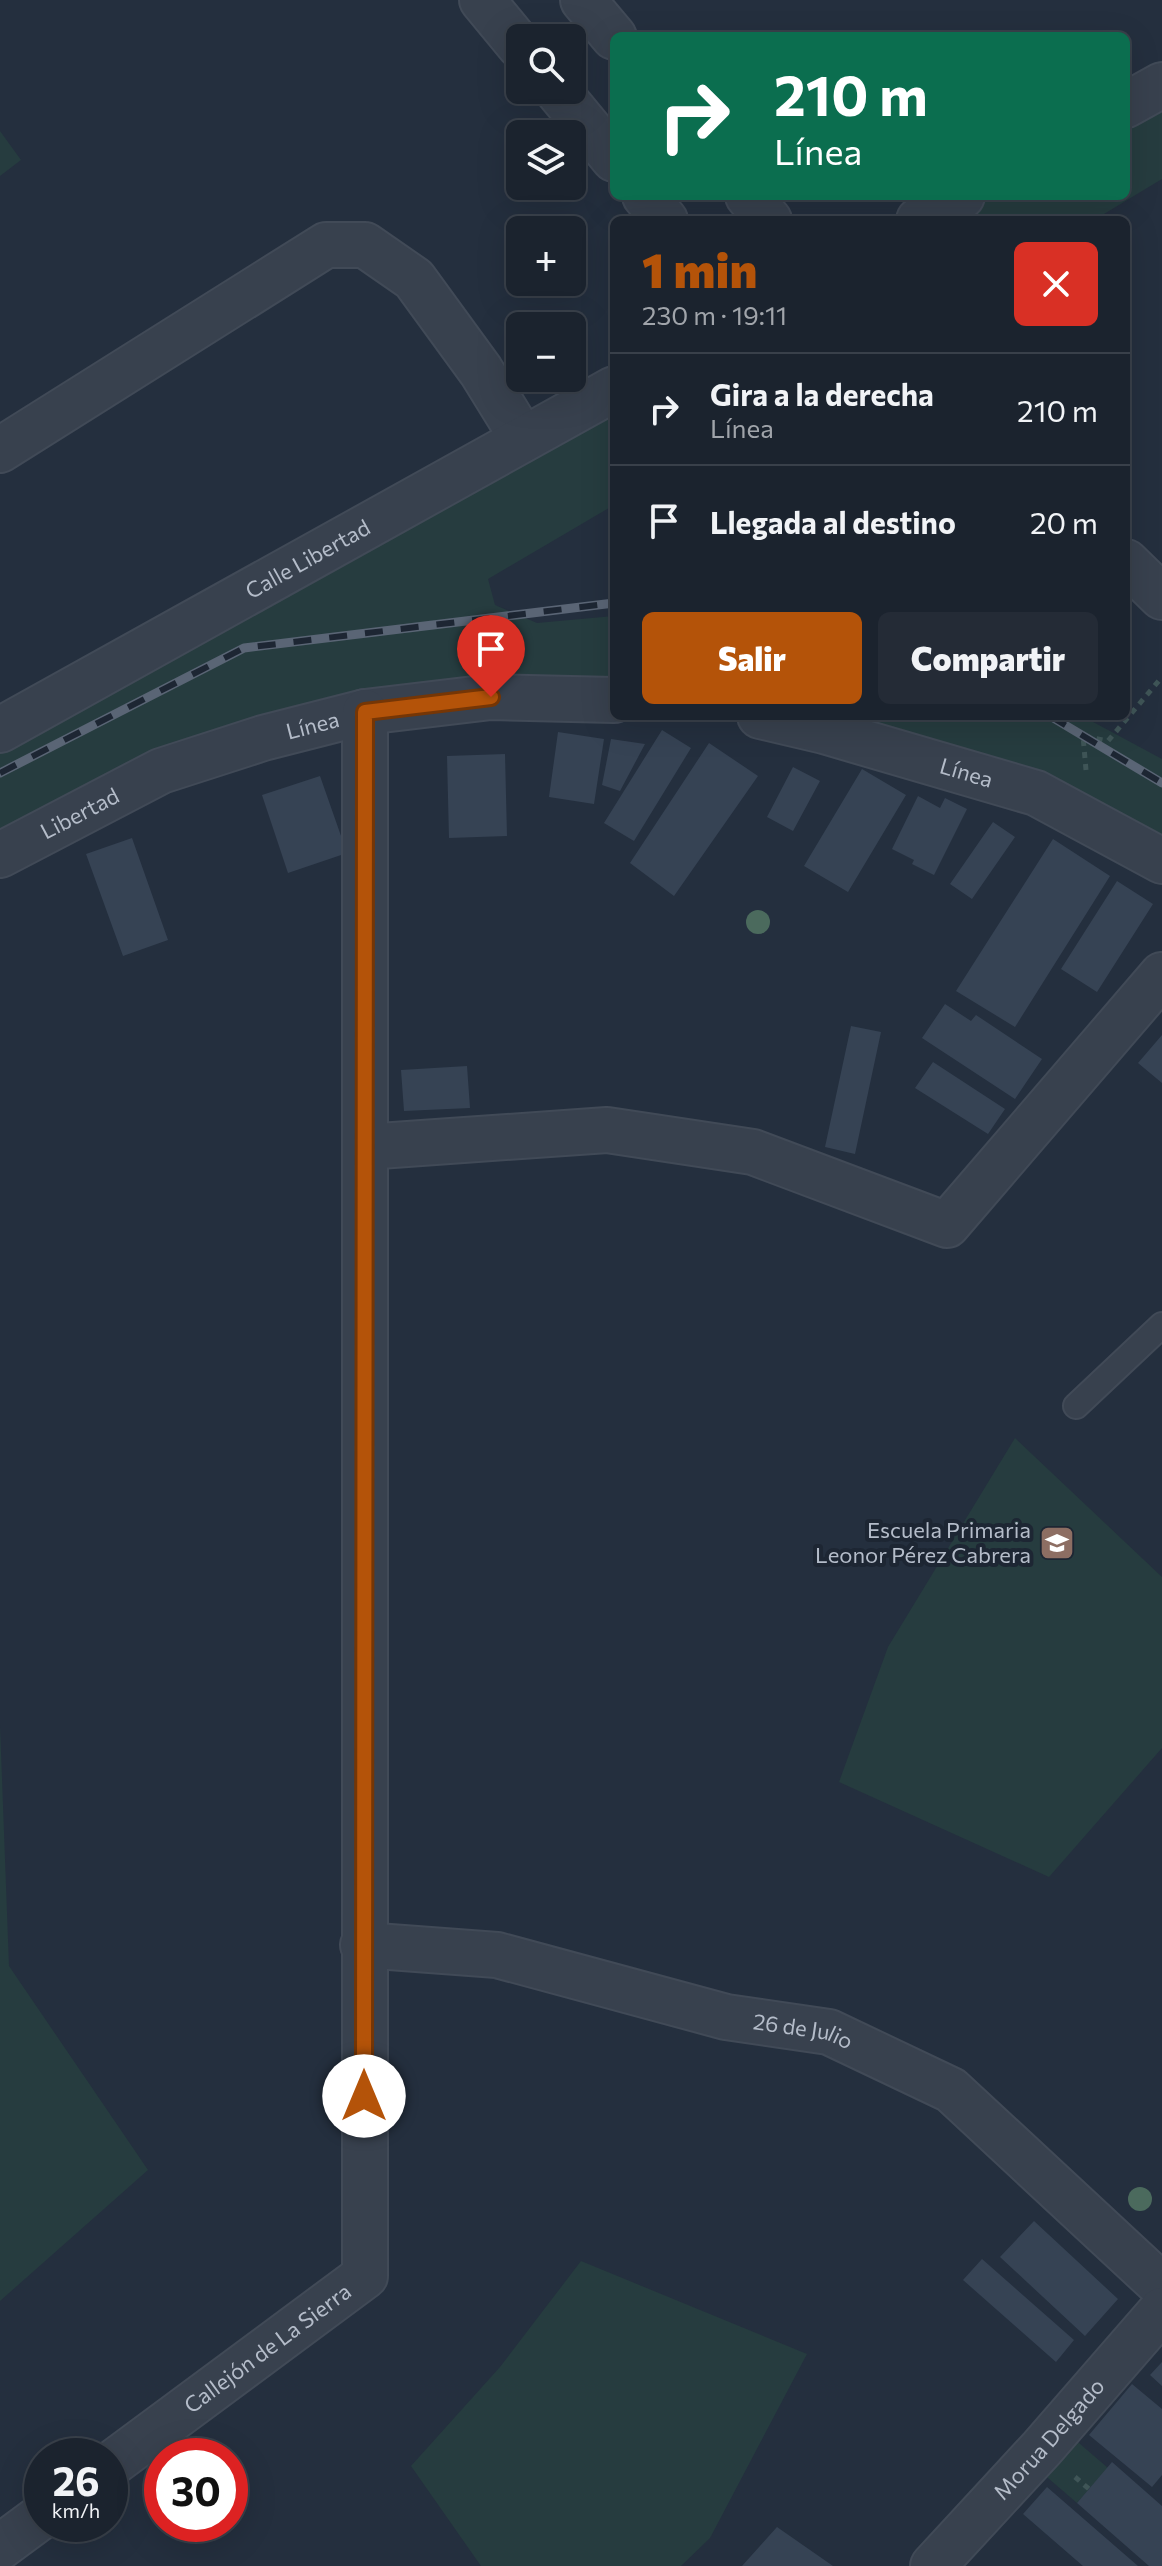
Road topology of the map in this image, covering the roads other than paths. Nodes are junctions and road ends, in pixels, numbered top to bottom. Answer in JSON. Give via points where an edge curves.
{"nodes":[{"id":1,"x":482,"y":0,"type":"edge"},
{"id":2,"x":583,"y":0,"type":"edge"},
{"id":3,"x":506,"y":29,"type":"edge"},
{"id":4,"x":610,"y":32,"type":"edge"},
{"id":5,"x":1162,"y":85,"type":"edge"},
{"id":6,"x":1130,"y":103,"type":"edge"},
{"id":7,"x":569,"y":104,"type":"edge"},
{"id":8,"x":610,"y":154,"type":"edge"},
{"id":9,"x":648,"y":200,"type":"edge"},
{"id":10,"x":752,"y":200,"type":"edge"},
{"id":11,"x":955,"y":200,"type":"edge"},
{"id":12,"x":662,"y":216,"type":"edge"},
{"id":13,"x":766,"y":216,"type":"edge"},
{"id":14,"x":926,"y":216,"type":"edge"},
{"id":15,"x":610,"y":391,"type":"edge"},
{"id":16,"x":523,"y":439,"type":"junction"},
{"id":17,"x":0,"y":450,"type":"edge"},
{"id":18,"x":1130,"y":566,"type":"edge"},
{"id":19,"x":1162,"y":597,"type":"edge"},
{"id":20,"x":610,"y":700,"type":"edge"},
{"id":21,"x":365,"y":712,"type":"junction"},
{"id":22,"x":777,"y":720,"type":"edge"},
{"id":23,"x":0,"y":730,"type":"edge"},
{"id":24,"x":161,"y":771,"type":"joint"},
{"id":25,"x":0,"y":855,"type":"edge"},
{"id":26,"x":1162,"y":861,"type":"edge"},
{"id":27,"x":1162,"y":975,"type":"edge"},
{"id":28,"x":365,"y":1147,"type":"junction"},
{"id":29,"x":1162,"y":1325,"type":"edge"},
{"id":30,"x":1076,"y":1406,"type":"dead end"},
{"id":31,"x":363,"y":1945,"type":"junction"},
{"id":32,"x":1162,"y":2286,"type":"edge"},
{"id":33,"x":1162,"y":2310,"type":"edge"},
{"id":34,"x":128,"y":2452,"type":"edge"},
{"id":35,"x":24,"y":2529,"type":"edge"},
{"id":36,"x":0,"y":2547,"type":"edge"},
{"id":37,"x":933,"y":2566,"type":"edge"}],
"edges":[{"from":1,"to":3,"type":"street"},
{"from":2,"to":4,"type":"street"},
{"from":5,"to":6,"type":"street"},
{"from":7,"to":8,"type":"street"},
{"from":9,"to":12,"type":"street"},
{"from":10,"to":13,"type":"street"},
{"from":11,"to":14,"type":"street"},
{"from":15,"to":16,"type":"street","name":"Calle Libertad"},
{"from":16,"to":17,"type":"street","via":[[414,279],[365,245],[326,245]]},
{"from":16,"to":23,"type":"street","name":"Calle Libertad"},
{"from":18,"to":19,"type":"street"},
{"from":20,"to":21,"type":"street","name":"Línea","via":[[491,697]]},
{"from":21,"to":24,"type":"street","name":"Línea"},
{"from":21,"to":28,"type":"street","name":"Callejón de La Sierra"},
{"from":22,"to":26,"type":"street","name":"Línea","via":[[1036,793]]},
{"from":24,"to":25,"type":"street","name":"Libertad"},
{"from":27,"to":28,"type":"street","via":[[947,1225],[753,1152],[607,1130]]},
{"from":28,"to":31,"type":"street","name":"Callejón de La Sierra"},
{"from":29,"to":30,"type":"lane"},
{"from":31,"to":32,"type":"street","name":"26 de Julio","via":[[497,1955],[726,2017],[829,2032],[951,2090]]},
{"from":31,"to":34,"type":"street","name":"Callejón de La Sierra","via":[[365,2276]]},
{"from":33,"to":37,"type":"street","name":"Morua Delgado"},
{"from":35,"to":36,"type":"street"}]}
